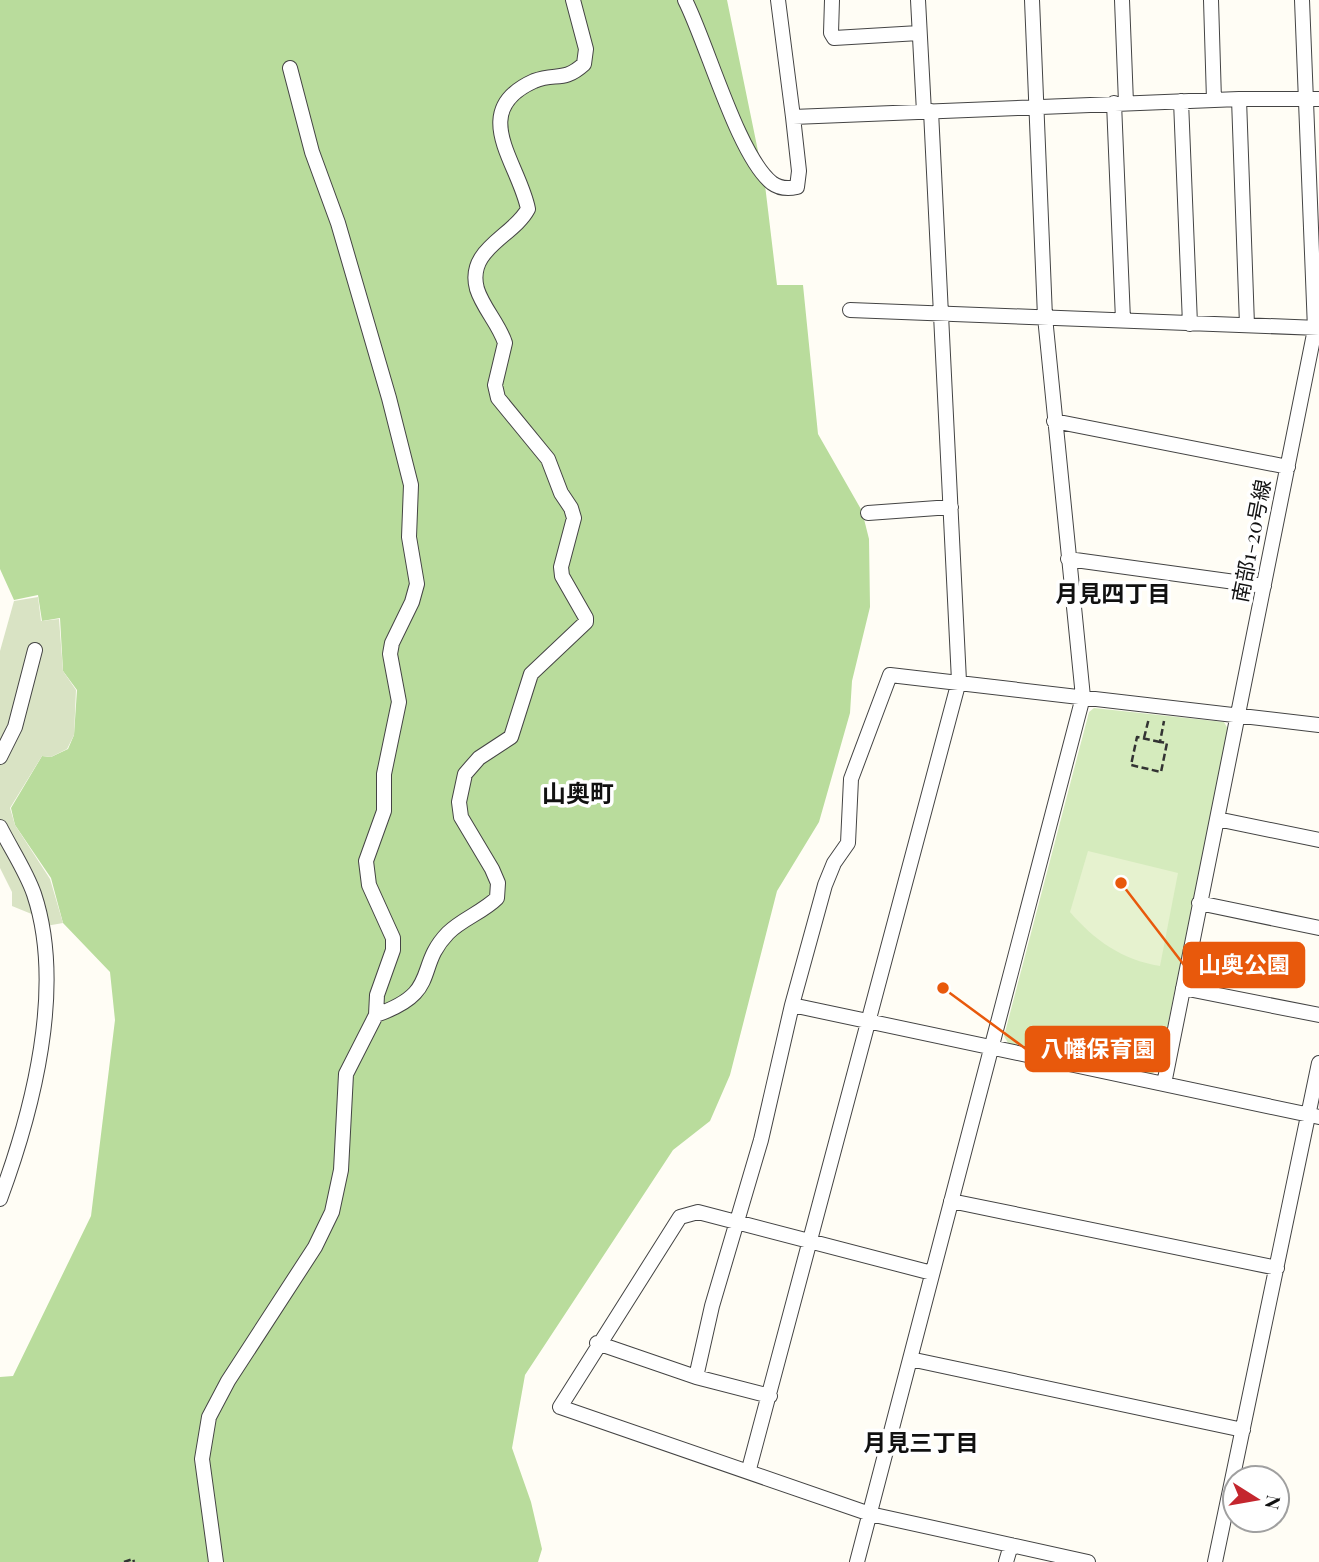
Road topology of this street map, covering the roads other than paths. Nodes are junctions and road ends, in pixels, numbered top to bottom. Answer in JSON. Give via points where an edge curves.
{"nodes":[{"id":1,"x":573,"y":0,"type":"edge"},
{"id":2,"x":685,"y":0,"type":"edge"},
{"id":3,"x":778,"y":0,"type":"edge"},
{"id":4,"x":832,"y":0,"type":"edge"},
{"id":5,"x":918,"y":0,"type":"edge"},
{"id":6,"x":1032,"y":0,"type":"edge"},
{"id":7,"x":1122,"y":0,"type":"edge"},
{"id":8,"x":1211,"y":0,"type":"edge"},
{"id":9,"x":1302,"y":0,"type":"edge"},
{"id":10,"x":919,"y":33,"type":"junction"},
{"id":11,"x":290,"y":68,"type":"dead end"},
{"id":12,"x":1312,"y":98,"type":"edge"},
{"id":13,"x":1239,"y":99,"type":"junction"},
{"id":14,"x":1214,"y":100,"type":"junction"},
{"id":15,"x":1181,"y":102,"type":"junction"},
{"id":16,"x":1120,"y":103,"type":"junction"},
{"id":17,"x":1037,"y":107,"type":"junction"},
{"id":18,"x":927,"y":111,"type":"junction"},
{"id":19,"x":793,"y":117,"type":"junction"},
{"id":20,"x":850,"y":310,"type":"dead end"},
{"id":21,"x":940,"y":313,"type":"junction"},
{"id":22,"x":1045,"y":317,"type":"junction"},
{"id":23,"x":1123,"y":320,"type":"junction"},
{"id":24,"x":1190,"y":324,"type":"junction"},
{"id":25,"x":1247,"y":326,"type":"junction"},
{"id":26,"x":1317,"y":329,"type":"edge"},
{"id":27,"x":1054,"y":421,"type":"junction"},
{"id":28,"x":1288,"y":467,"type":"junction"},
{"id":29,"x":951,"y":507,"type":"junction"},
{"id":30,"x":868,"y":513,"type":"dead end"},
{"id":31,"x":1068,"y":559,"type":"junction"},
{"id":32,"x":1264,"y":586,"type":"junction"},
{"id":33,"x":35,"y":650,"type":"dead end"},
{"id":34,"x":960,"y":681,"type":"junction"},
{"id":35,"x":1083,"y":696,"type":"junction"},
{"id":36,"x":1239,"y":716,"type":"junction"},
{"id":37,"x":1319,"y":725,"type":"edge"},
{"id":38,"x":0,"y":757,"type":"edge"},
{"id":39,"x":1217,"y":819,"type":"junction"},
{"id":40,"x":0,"y":827,"type":"edge"},
{"id":41,"x":1319,"y":840,"type":"edge"},
{"id":42,"x":1199,"y":903,"type":"junction"},
{"id":43,"x":1319,"y":928,"type":"edge"},
{"id":44,"x":1183,"y":988,"type":"junction"},
{"id":45,"x":792,"y":1005,"type":"junction"},
{"id":46,"x":376,"y":1015,"type":"junction"},
{"id":47,"x":1319,"y":1015,"type":"edge"},
{"id":48,"x":870,"y":1022,"type":"junction"},
{"id":49,"x":993,"y":1048,"type":"junction"},
{"id":50,"x":1319,"y":1063,"type":"edge"},
{"id":51,"x":1164,"y":1084,"type":"junction"},
{"id":52,"x":1313,"y":1116,"type":"edge"},
{"id":53,"x":0,"y":1199,"type":"edge"},
{"id":54,"x":951,"y":1201,"type":"junction"},
{"id":55,"x":740,"y":1221,"type":"junction"},
{"id":56,"x":811,"y":1241,"type":"junction"},
{"id":57,"x":1277,"y":1268,"type":"junction"},
{"id":58,"x":932,"y":1273,"type":"junction"},
{"id":59,"x":597,"y":1343,"type":"junction"},
{"id":60,"x":910,"y":1359,"type":"junction"},
{"id":61,"x":696,"y":1377,"type":"junction"},
{"id":62,"x":770,"y":1396,"type":"junction"},
{"id":63,"x":1243,"y":1430,"type":"junction"},
{"id":64,"x":749,"y":1469,"type":"junction"},
{"id":65,"x":870,"y":1514,"type":"junction"},
{"id":66,"x":1011,"y":1545,"type":"junction"},
{"id":67,"x":216,"y":1562,"type":"edge"},
{"id":68,"x":857,"y":1562,"type":"edge"},
{"id":69,"x":1006,"y":1562,"type":"edge"},
{"id":70,"x":1088,"y":1562,"type":"edge"},
{"id":71,"x":1215,"y":1562,"type":"edge"}],
"edges":[{"from":1,"to":46,"type":"street","via":[[586,49],[584,64],[571,75],[538,79],[525,86],[502,113],[501,139],[528,209],[478,261],[476,278],[505,343],[495,385],[498,398],[548,459],[574,518],[562,576],[586,622],[527,680],[512,737],[465,774],[461,817],[492,869],[497,898],[441,942],[426,979],[413,996]]},
{"from":2,"to":19,"type":"street","via":[[736,125],[759,168],[773,184],[787,189],[797,187],[799,171]]},
{"from":3,"to":19,"type":"street"},
{"from":4,"to":10,"type":"street","via":[[834,38]]},
{"from":5,"to":10,"type":"street"},
{"from":6,"to":17,"type":"street"},
{"from":7,"to":16,"type":"street"},
{"from":8,"to":14,"type":"street"},
{"from":9,"to":12,"type":"street","name":"南部1-20号線"},
{"from":10,"to":18,"type":"street"},
{"from":11,"to":46,"type":"street","via":[[312,152],[361,300],[411,485],[409,537],[417,584],[392,643],[399,702],[384,774],[383,811],[366,861],[369,885],[393,938]]},
{"from":12,"to":13,"type":"street"},
{"from":12,"to":26,"type":"street","name":"南部1-20号線"},
{"from":13,"to":14,"type":"street"},
{"from":13,"to":25,"type":"street"},
{"from":14,"to":15,"type":"street"},
{"from":15,"to":16,"type":"street"},
{"from":15,"to":24,"type":"street"},
{"from":16,"to":17,"type":"street"},
{"from":16,"to":23,"type":"street"},
{"from":17,"to":18,"type":"street"},
{"from":17,"to":22,"type":"street"},
{"from":18,"to":19,"type":"street"},
{"from":18,"to":21,"type":"street"},
{"from":20,"to":21,"type":"street"},
{"from":21,"to":22,"type":"street"},
{"from":21,"to":29,"type":"street"},
{"from":22,"to":23,"type":"street"},
{"from":22,"to":27,"type":"street"},
{"from":23,"to":24,"type":"street"},
{"from":24,"to":25,"type":"street"},
{"from":25,"to":26,"type":"street"},
{"from":26,"to":28,"type":"street","name":"南部1-20号線"},
{"from":27,"to":28,"type":"street"},
{"from":27,"to":31,"type":"street"},
{"from":28,"to":32,"type":"street","name":"南部1-20号線"},
{"from":29,"to":30,"type":"street"},
{"from":29,"to":34,"type":"street"},
{"from":31,"to":32,"type":"street"},
{"from":31,"to":35,"type":"street"},
{"from":32,"to":36,"type":"street","name":"南部1-20号線"},
{"from":33,"to":38,"type":"street","via":[[20,711]]},
{"from":34,"to":35,"type":"street"},
{"from":34,"to":45,"type":"street","via":[[890,675],[851,779],[848,843],[825,885]]},
{"from":34,"to":48,"type":"street"},
{"from":35,"to":36,"type":"street"},
{"from":35,"to":49,"type":"street"},
{"from":36,"to":37,"type":"street"},
{"from":36,"to":39,"type":"street","name":"南部1-20号線"},
{"from":39,"to":41,"type":"street"},
{"from":39,"to":42,"type":"street","name":"南部1-20号線"},
{"from":40,"to":53,"type":"street","via":[[29,882],[47,974],[43,1030]]},
{"from":42,"to":43,"type":"street"},
{"from":42,"to":44,"type":"street","name":"南部1-20号線"},
{"from":44,"to":47,"type":"street"},
{"from":44,"to":51,"type":"street","name":"南部1-20号線"},
{"from":45,"to":48,"type":"street"},
{"from":45,"to":55,"type":"street"},
{"from":46,"to":67,"type":"street","via":[[346,1074],[341,1170],[331,1212],[315,1247],[209,1417],[202,1459]]},
{"from":48,"to":49,"type":"street"},
{"from":48,"to":56,"type":"street"},
{"from":49,"to":51,"type":"street"},
{"from":49,"to":54,"type":"street"},
{"from":50,"to":52,"type":"street"},
{"from":51,"to":52,"type":"street"},
{"from":52,"to":57,"type":"street"},
{"from":54,"to":57,"type":"street"},
{"from":54,"to":58,"type":"street"},
{"from":55,"to":56,"type":"street"},
{"from":55,"to":59,"type":"street","via":[[698,1212],[680,1217]]},
{"from":55,"to":61,"type":"street","via":[[712,1306]]},
{"from":56,"to":58,"type":"street"},
{"from":56,"to":62,"type":"street"},
{"from":57,"to":63,"type":"street"},
{"from":58,"to":60,"type":"street"},
{"from":59,"to":61,"type":"street"},
{"from":59,"to":64,"type":"street","via":[[560,1406]]},
{"from":60,"to":63,"type":"street"},
{"from":60,"to":65,"type":"street"},
{"from":61,"to":62,"type":"street"},
{"from":62,"to":64,"type":"street"},
{"from":63,"to":71,"type":"street"},
{"from":64,"to":65,"type":"street"},
{"from":65,"to":66,"type":"street"},
{"from":65,"to":68,"type":"street"},
{"from":66,"to":69,"type":"street"},
{"from":66,"to":70,"type":"street"}]}
